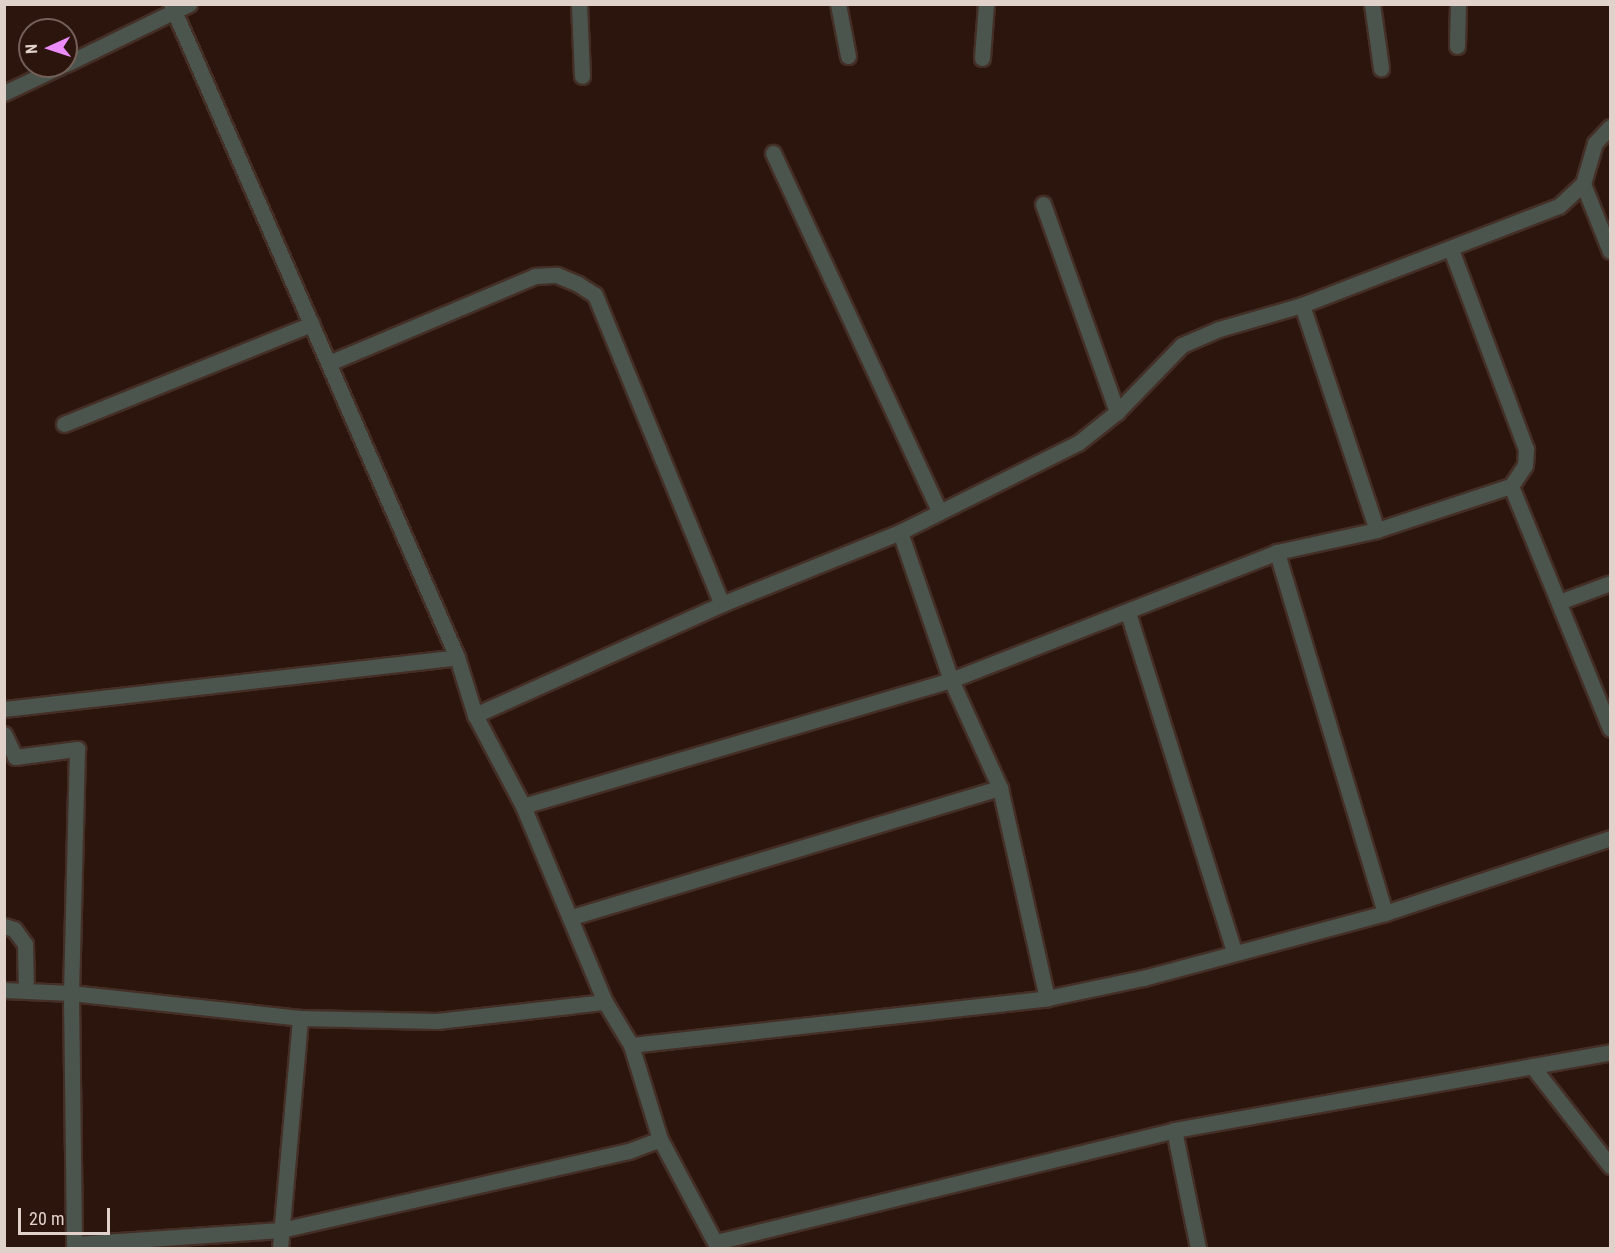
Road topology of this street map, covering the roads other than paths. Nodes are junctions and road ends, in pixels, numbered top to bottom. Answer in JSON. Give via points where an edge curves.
{"nodes":[{"id":1,"x":189,"y":4,"type":"edge"},
{"id":2,"x":579,"y":4,"type":"edge"},
{"id":3,"x":838,"y":4,"type":"edge"},
{"id":4,"x":986,"y":4,"type":"edge"},
{"id":5,"x":1372,"y":4,"type":"edge"},
{"id":6,"x":1458,"y":4,"type":"edge"},
{"id":7,"x":173,"y":8,"type":"edge"},
{"id":8,"x":1457,"y":46,"type":"dead end"},
{"id":9,"x":848,"y":56,"type":"dead end"},
{"id":10,"x":78,"y":58,"type":"edge"},
{"id":11,"x":982,"y":58,"type":"dead end"},
{"id":12,"x":1381,"y":68,"type":"dead end"},
{"id":13,"x":582,"y":76,"type":"dead end"},
{"id":14,"x":36,"y":78,"type":"edge"},
{"id":15,"x":4,"y":93,"type":"edge"},
{"id":16,"x":1611,"y":127,"type":"edge"},
{"id":17,"x":773,"y":153,"type":"dead end"},
{"id":18,"x":1583,"y":184,"type":"junction"},
{"id":19,"x":1043,"y":204,"type":"dead end"},
{"id":20,"x":1451,"y":249,"type":"junction"},
{"id":21,"x":1611,"y":251,"type":"edge"},
{"id":22,"x":1302,"y":305,"type":"junction"},
{"id":23,"x":312,"y":324,"type":"junction"},
{"id":24,"x":329,"y":363,"type":"junction"},
{"id":25,"x":1117,"y":412,"type":"junction"},
{"id":26,"x":64,"y":424,"type":"dead end"},
{"id":27,"x":1511,"y":486,"type":"junction"},
{"id":28,"x":939,"y":510,"type":"junction"},
{"id":29,"x":1377,"y":530,"type":"junction"},
{"id":30,"x":900,"y":532,"type":"junction"},
{"id":31,"x":1277,"y":552,"type":"junction"},
{"id":32,"x":1611,"y":583,"type":"edge"},
{"id":33,"x":1559,"y":602,"type":"junction"},
{"id":34,"x":722,"y":604,"type":"junction"},
{"id":35,"x":1128,"y":613,"type":"junction"},
{"id":36,"x":457,"y":657,"type":"junction"},
{"id":37,"x":951,"y":680,"type":"junction"},
{"id":38,"x":4,"y":709,"type":"edge"},
{"id":39,"x":475,"y":715,"type":"junction"},
{"id":40,"x":1611,"y":729,"type":"edge"},
{"id":41,"x":4,"y":734,"type":"edge"},
{"id":42,"x":1000,"y":788,"type":"junction"},
{"id":43,"x":523,"y":806,"type":"junction"},
{"id":44,"x":1611,"y":838,"type":"edge"},
{"id":45,"x":1385,"y":913,"type":"junction"},
{"id":46,"x":572,"y":917,"type":"junction"},
{"id":47,"x":4,"y":926,"type":"edge"},
{"id":48,"x":1234,"y":951,"type":"junction"},
{"id":49,"x":4,"y":990,"type":"edge"},
{"id":50,"x":26,"y":991,"type":"junction"},
{"id":51,"x":70,"y":993,"type":"junction"},
{"id":52,"x":1047,"y":998,"type":"junction"},
{"id":53,"x":605,"y":1002,"type":"junction"},
{"id":54,"x":300,"y":1018,"type":"junction"},
{"id":55,"x":631,"y":1045,"type":"junction"},
{"id":56,"x":1611,"y":1052,"type":"edge"},
{"id":57,"x":1532,"y":1066,"type":"junction"},
{"id":58,"x":1174,"y":1130,"type":"junction"},
{"id":59,"x":660,"y":1139,"type":"junction"},
{"id":60,"x":1611,"y":1166,"type":"edge"},
{"id":61,"x":281,"y":1230,"type":"junction"},
{"id":62,"x":717,"y":1245,"type":"edge"},
{"id":63,"x":74,"y":1246,"type":"edge"},
{"id":64,"x":280,"y":1248,"type":"edge"},
{"id":65,"x":1198,"y":1248,"type":"edge"}],
"edges":[{"from":1,"to":7,"type":"street"},
{"from":2,"to":13,"type":"street"},
{"from":3,"to":9,"type":"street"},
{"from":4,"to":11,"type":"street"},
{"from":5,"to":12,"type":"street"},
{"from":6,"to":8,"type":"street"},
{"from":7,"to":10,"type":"street"},
{"from":7,"to":23,"type":"street"},
{"from":14,"to":15,"type":"street"},
{"from":16,"to":18,"type":"street","via":[[1595,143]]},
{"from":17,"to":28,"type":"street"},
{"from":18,"to":20,"type":"street","via":[[1559,206]]},
{"from":18,"to":21,"type":"street"},
{"from":19,"to":25,"type":"street"},
{"from":20,"to":22,"type":"street"},
{"from":20,"to":27,"type":"street","via":[[1526,449],[1525,465]]},
{"from":22,"to":25,"type":"street","via":[[1219,329],[1182,345]]},
{"from":22,"to":29,"type":"street"},
{"from":23,"to":24,"type":"street"},
{"from":23,"to":26,"type":"street"},
{"from":24,"to":34,"type":"street","via":[[535,276],[557,275],[578,284],[595,295]]},
{"from":24,"to":36,"type":"street"},
{"from":25,"to":28,"type":"street","via":[[1078,442]]},
{"from":27,"to":29,"type":"street"},
{"from":27,"to":33,"type":"street"},
{"from":28,"to":30,"type":"street"},
{"from":29,"to":31,"type":"street"},
{"from":30,"to":34,"type":"street"},
{"from":30,"to":37,"type":"street"},
{"from":31,"to":35,"type":"street"},
{"from":31,"to":45,"type":"street"},
{"from":32,"to":33,"type":"street"},
{"from":33,"to":40,"type":"street"},
{"from":34,"to":39,"type":"street"},
{"from":35,"to":37,"type":"street"},
{"from":35,"to":48,"type":"street"},
{"from":36,"to":38,"type":"street"},
{"from":36,"to":39,"type":"street"},
{"from":37,"to":42,"type":"street"},
{"from":37,"to":43,"type":"street"},
{"from":39,"to":43,"type":"street"},
{"from":41,"to":51,"type":"street","via":[[15,757],[77,749]]},
{"from":42,"to":46,"type":"street"},
{"from":42,"to":52,"type":"street"},
{"from":43,"to":46,"type":"street"},
{"from":44,"to":45,"type":"street"},
{"from":45,"to":48,"type":"street"},
{"from":46,"to":53,"type":"street"},
{"from":47,"to":50,"type":"street","via":[[14,929],[25,944]]},
{"from":48,"to":52,"type":"street","via":[[1143,978]]},
{"from":49,"to":50,"type":"street"},
{"from":50,"to":51,"type":"street"},
{"from":51,"to":54,"type":"street"},
{"from":51,"to":63,"type":"street"},
{"from":52,"to":55,"type":"street"},
{"from":53,"to":54,"type":"street","via":[[437,1022]]},
{"from":53,"to":55,"type":"street"},
{"from":54,"to":61,"type":"street"},
{"from":55,"to":59,"type":"street"},
{"from":56,"to":57,"type":"street"},
{"from":57,"to":58,"type":"street"},
{"from":57,"to":60,"type":"street"},
{"from":58,"to":62,"type":"street"},
{"from":58,"to":65,"type":"street"},
{"from":59,"to":61,"type":"street","via":[[629,1151]]},
{"from":59,"to":62,"type":"street"},
{"from":61,"to":63,"type":"street"},
{"from":61,"to":64,"type":"street"}]}
